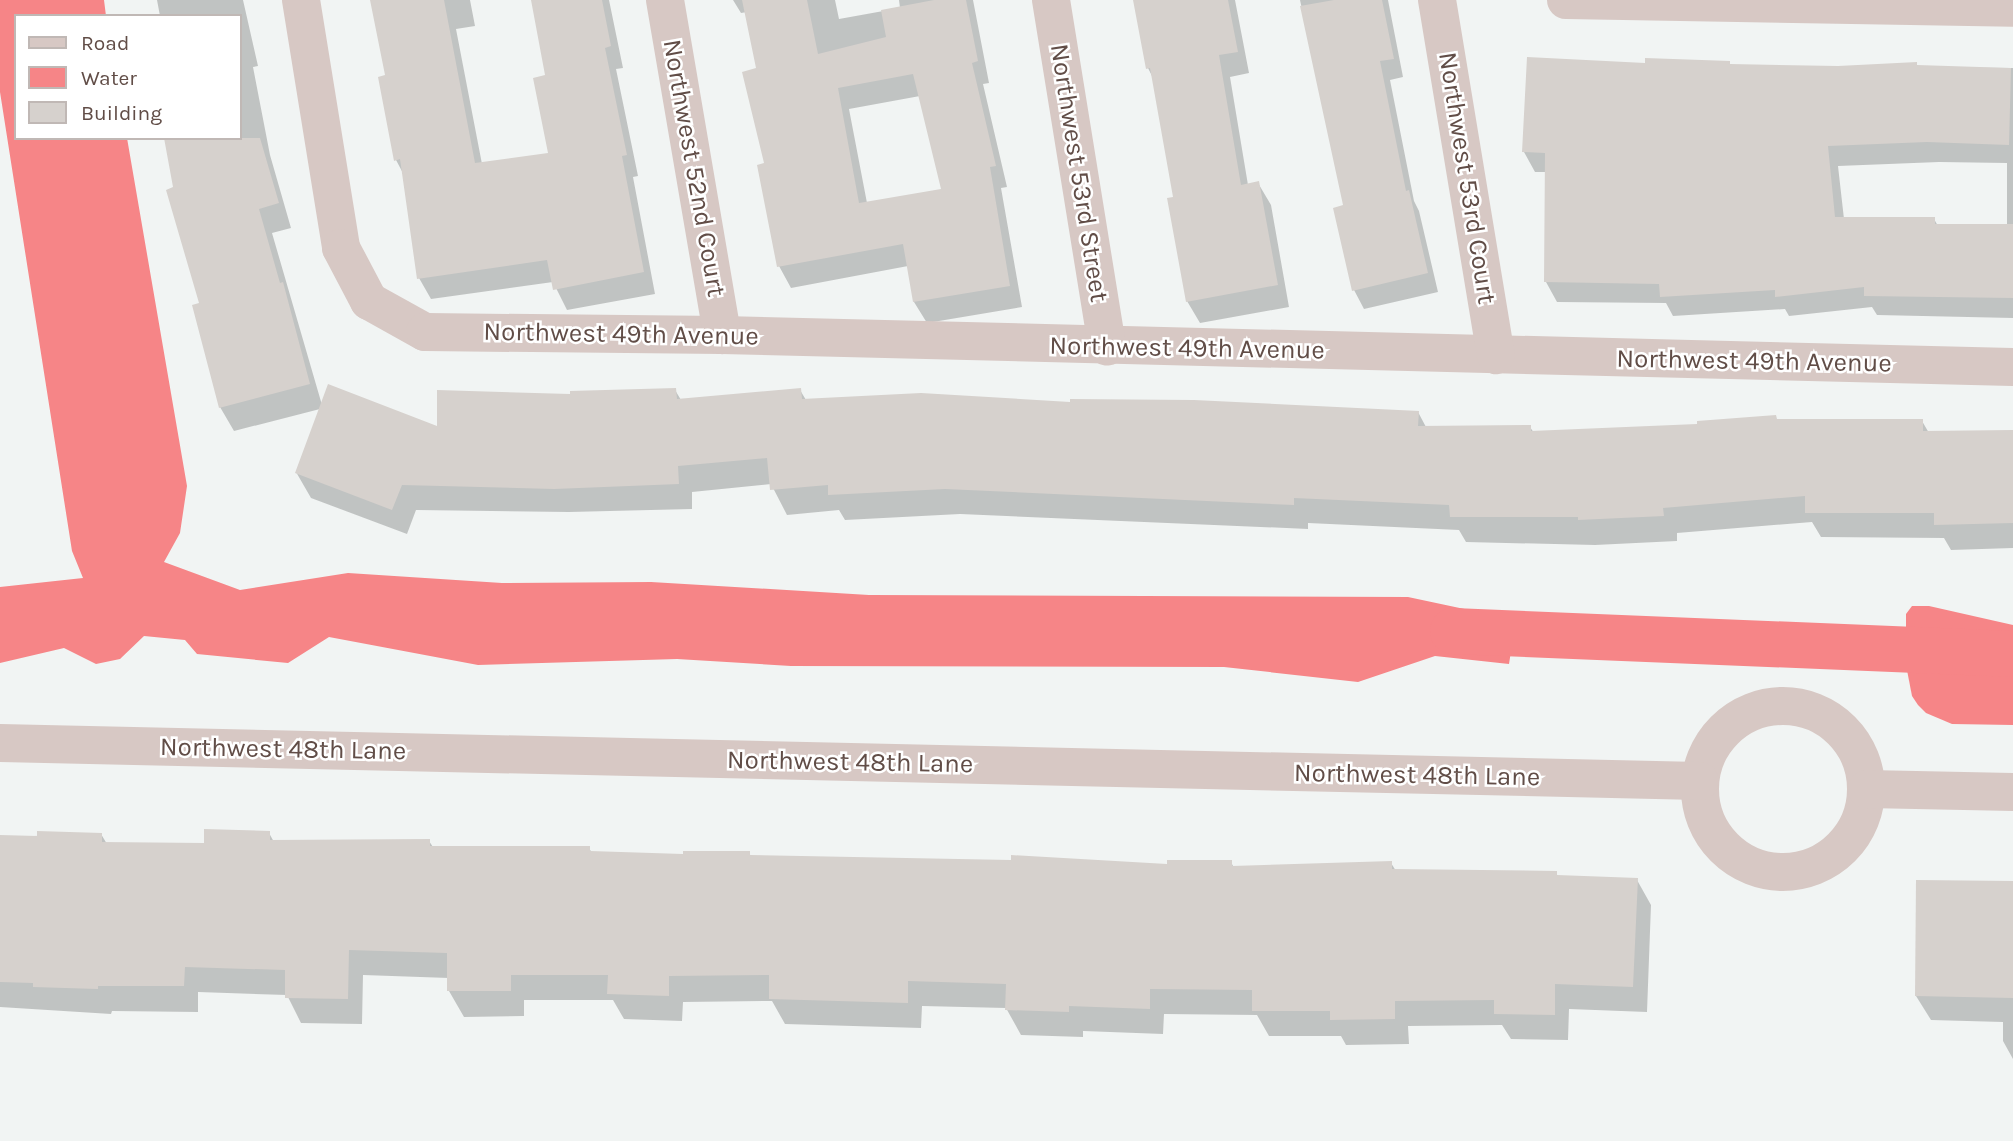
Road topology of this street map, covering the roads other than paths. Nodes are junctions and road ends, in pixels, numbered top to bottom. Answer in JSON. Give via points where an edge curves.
{"nodes":[{"id":1,"x":301,"y":0,"type":"edge"},
{"id":2,"x":665,"y":0,"type":"edge"},
{"id":3,"x":1051,"y":0,"type":"edge"},
{"id":4,"x":1437,"y":0,"type":"edge"},
{"id":5,"x":1566,"y":0,"type":"edge"},
{"id":6,"x":2013,"y":8,"type":"edge"},
{"id":7,"x":722,"y":335,"type":"junction"},
{"id":8,"x":1107,"y":346,"type":"junction"},
{"id":9,"x":1496,"y":355,"type":"junction"},
{"id":10,"x":2013,"y":367,"type":"edge"},
{"id":11,"x":0,"y":743,"type":"edge"},
{"id":12,"x":1700,"y":781,"type":"junction"},
{"id":13,"x":1867,"y":789,"type":"junction"},
{"id":14,"x":2013,"y":792,"type":"edge"}],
"edges":[{"from":1,"to":7,"type":"street","name":"Northwest 49th Avenue","via":[[341,248],[369,301],[425,332]]},
{"from":2,"to":7,"type":"street","name":"Northwest 52nd Court"},
{"from":3,"to":8,"type":"street","name":"Northwest 53rd Street"},
{"from":4,"to":9,"type":"street","name":"Northwest 53rd Court"},
{"from":5,"to":6,"type":"street"},
{"from":7,"to":8,"type":"street","name":"Northwest 49th Avenue"},
{"from":8,"to":9,"type":"street","name":"Northwest 49th Avenue"},
{"from":9,"to":10,"type":"street","name":"Northwest 49th Avenue"},
{"from":11,"to":12,"type":"street","name":"Northwest 48th Lane"},
{"from":12,"to":13,"type":"street","via":[[1706,756],[1719,735],[1762,708],[1787,706],[1812,710],[1834,723],[1863,764]]},
{"from":12,"to":13,"type":"street","via":[[1702,808],[1712,834],[1730,853],[1754,867],[1780,872],[1806,869],[1831,858],[1850,839],[1863,815]]},
{"from":13,"to":14,"type":"street"}]}
